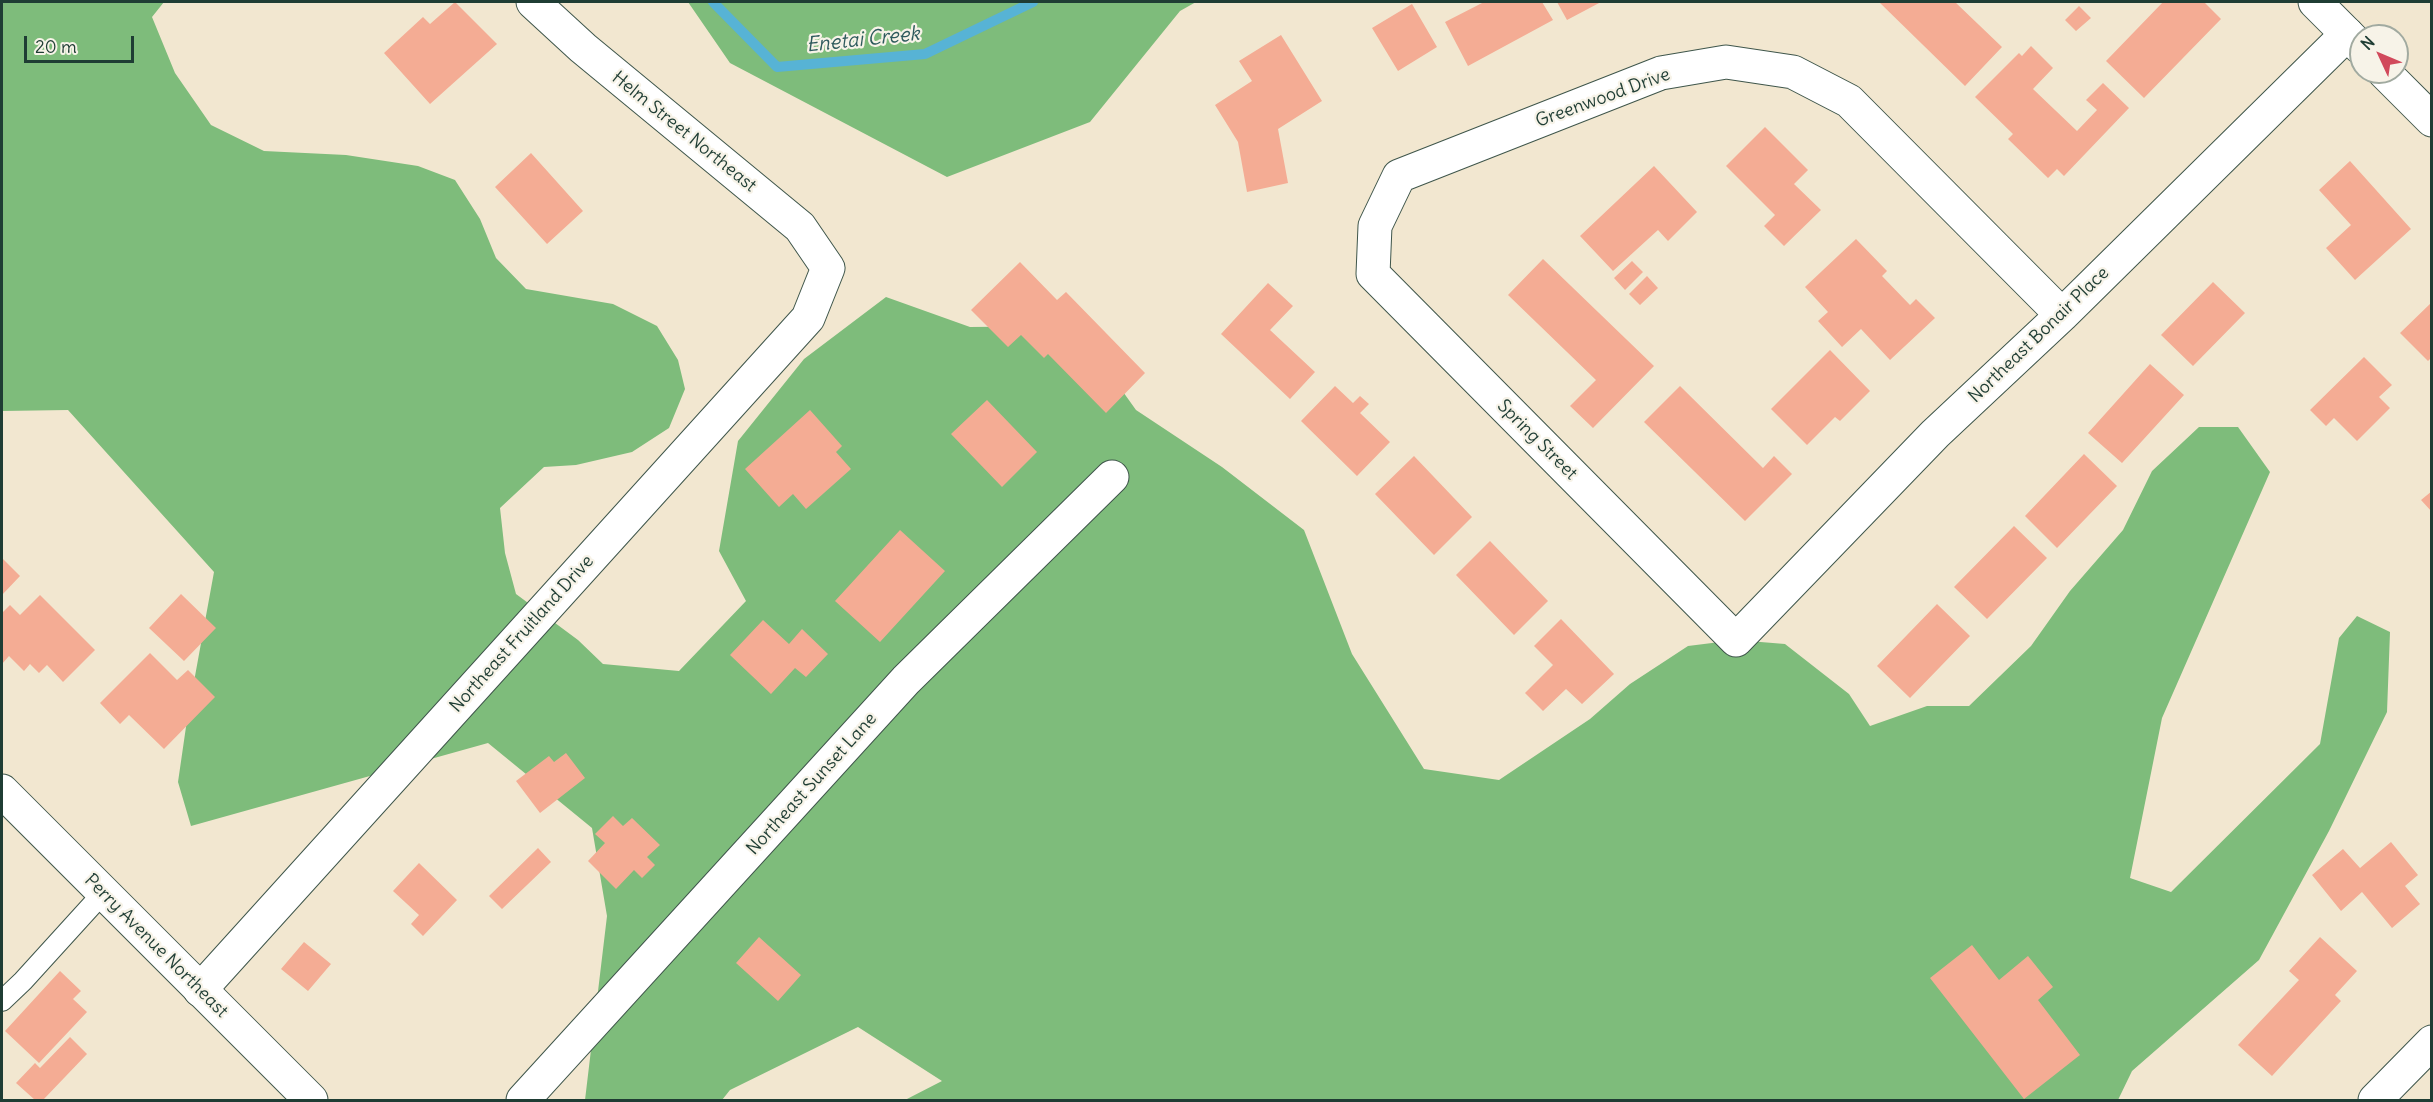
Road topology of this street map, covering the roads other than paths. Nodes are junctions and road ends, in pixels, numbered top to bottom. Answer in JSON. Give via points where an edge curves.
{"nodes":[{"id":1,"x":533,"y":2,"type":"edge"},
{"id":2,"x":2315,"y":2,"type":"edge"},
{"id":3,"x":2349,"y":36,"type":"edge"},
{"id":4,"x":2349,"y":46,"type":"edge"},
{"id":5,"x":2396,"y":84,"type":"edge"},
{"id":6,"x":2432,"y":120,"type":"edge"},
{"id":7,"x":1375,"y":225,"type":"joint"},
{"id":8,"x":828,"y":268,"type":"joint"},
{"id":9,"x":2062,"y":315,"type":"junction"},
{"id":10,"x":1112,"y":477,"type":"dead end"},
{"id":11,"x":1736,"y":640,"type":"joint"},
{"id":12,"x":2,"y":791,"type":"edge"},
{"id":13,"x":103,"y":892,"type":"junction"},
{"id":14,"x":200,"y":990,"type":"junction"},
{"id":15,"x":2,"y":1001,"type":"edge"},
{"id":16,"x":2432,"y":1042,"type":"edge"},
{"id":17,"x":311,"y":1101,"type":"edge"},
{"id":18,"x":523,"y":1101,"type":"edge"},
{"id":19,"x":2375,"y":1101,"type":"edge"}],
"edges":[{"from":1,"to":8,"type":"street","name":"Helm Street Northeast","via":[[800,227]]},
{"from":2,"to":3,"type":"street"},
{"from":4,"to":9,"type":"street","name":"Northeast Bonair Place"},
{"from":5,"to":6,"type":"street"},
{"from":7,"to":9,"type":"street","name":"Greenwood Drive","via":[[1399,176],[1661,73],[1726,62],[1793,72],[1849,101]]},
{"from":7,"to":11,"type":"street","name":"Spring Street","via":[[1373,274]]},
{"from":8,"to":14,"type":"street","name":"Northeast Fruitland Drive","via":[[808,318]]},
{"from":9,"to":11,"type":"street","name":"Northeast Bonair Place","via":[[1935,434]]},
{"from":10,"to":18,"type":"street","name":"Northeast Sunset Lane","via":[[906,680]]},
{"from":12,"to":13,"type":"street","name":"Perry Avenue Northeast"},
{"from":13,"to":14,"type":"street","name":"Perry Avenue Northeast"},
{"from":13,"to":15,"type":"lane"},
{"from":14,"to":17,"type":"street","name":"Perry Avenue Northeast"},
{"from":16,"to":19,"type":"street"}]}
